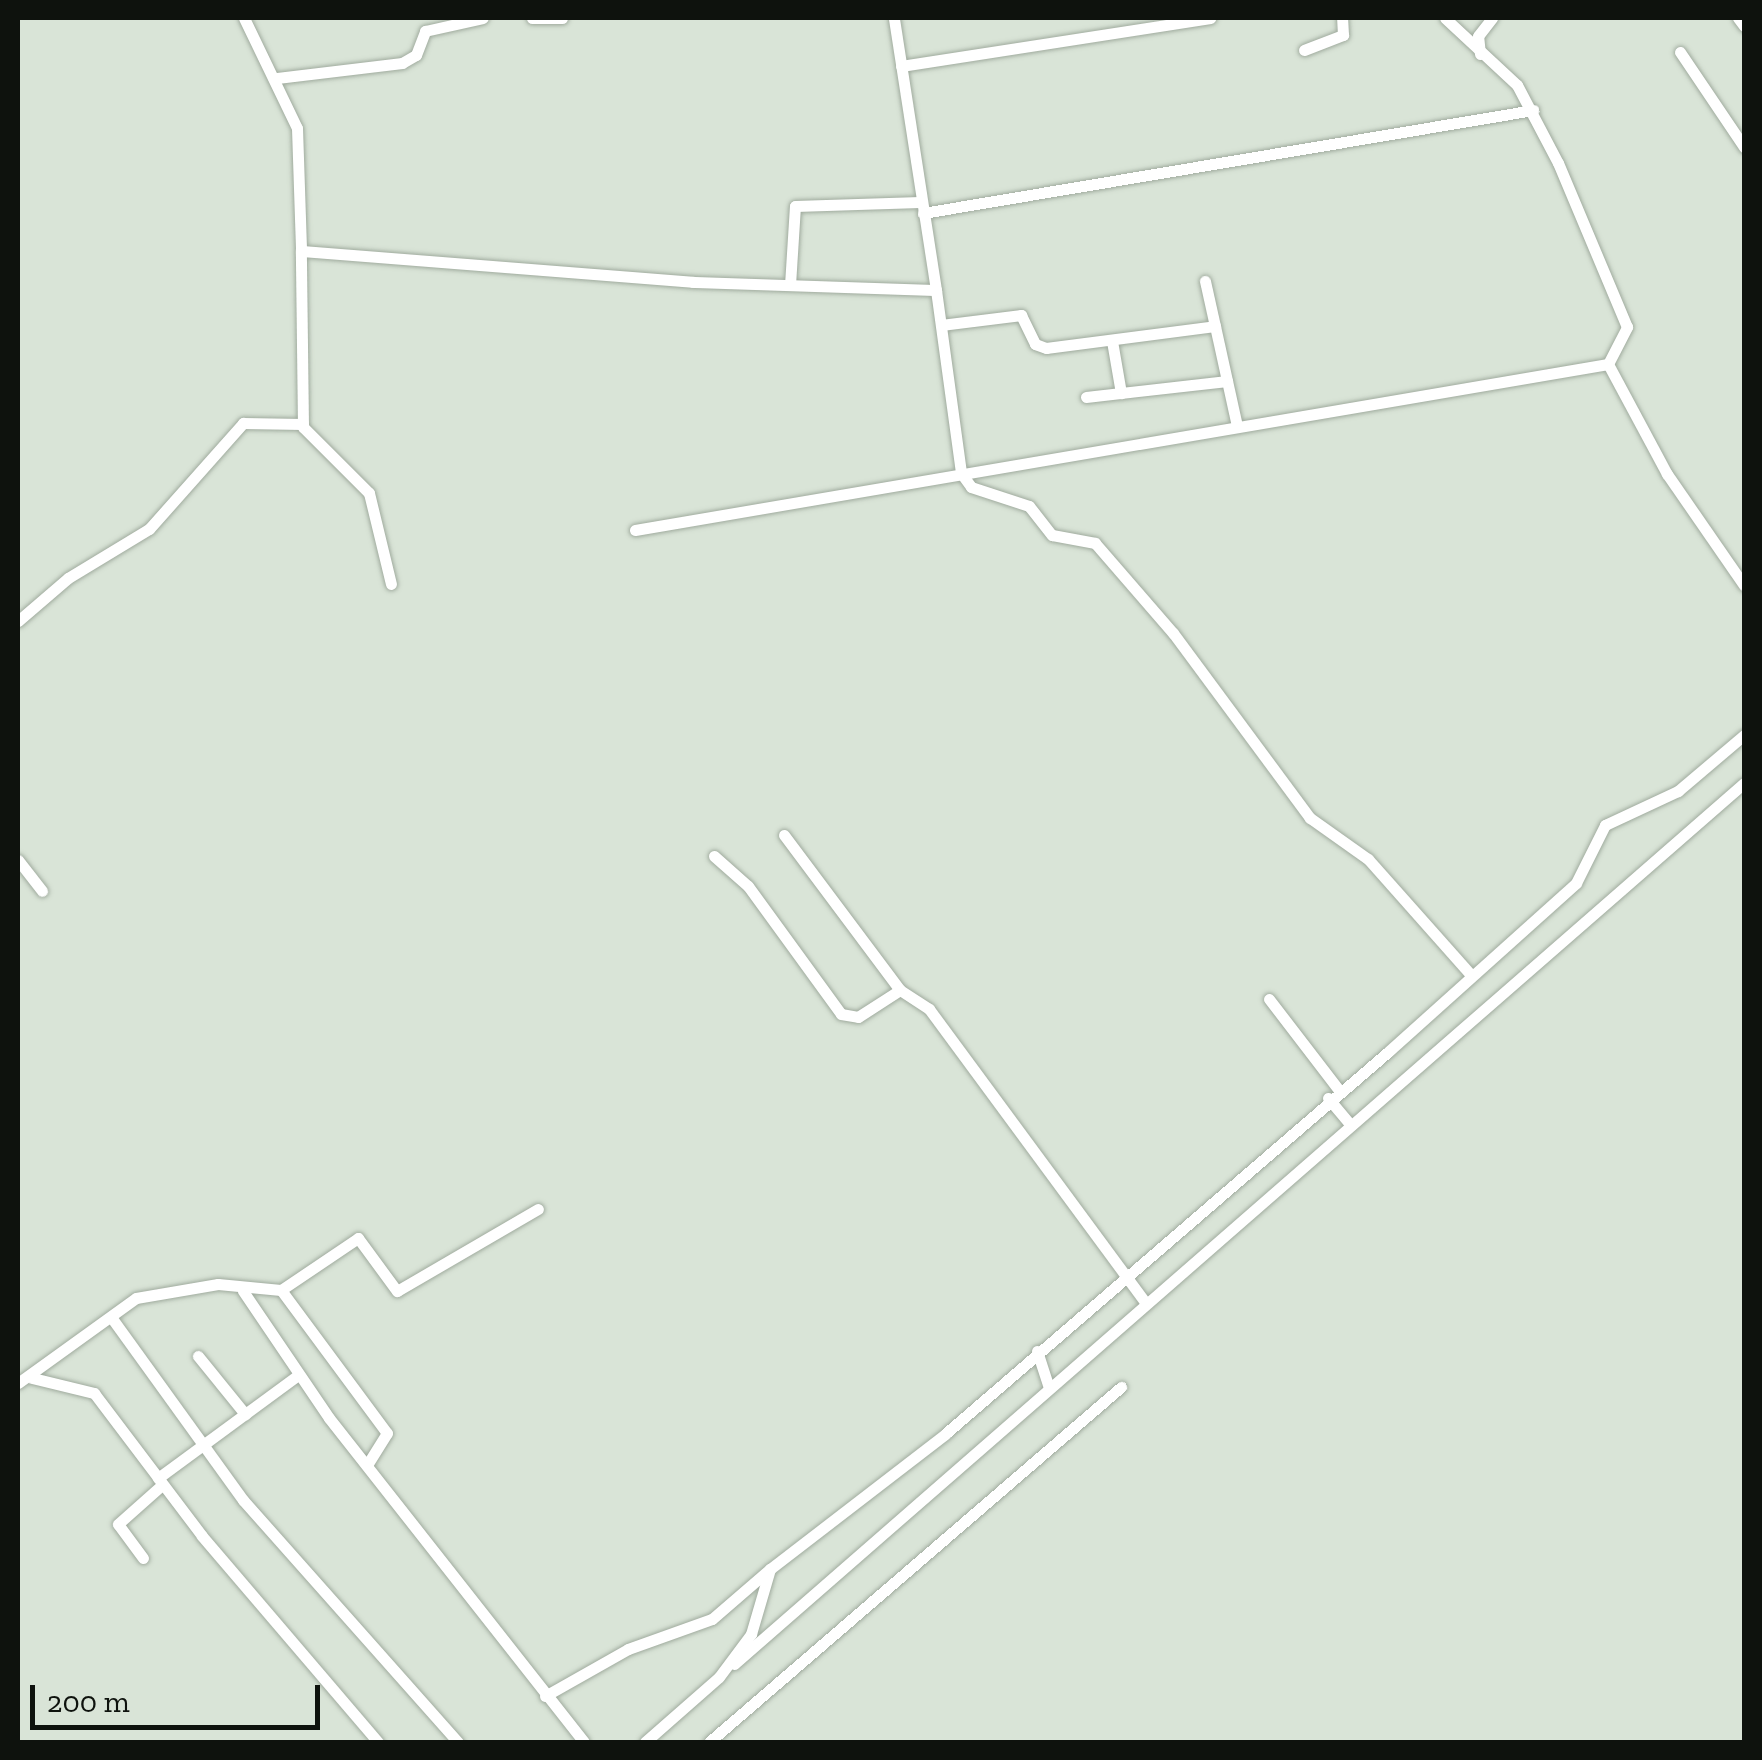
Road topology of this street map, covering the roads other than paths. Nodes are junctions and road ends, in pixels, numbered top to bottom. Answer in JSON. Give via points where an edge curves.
{"nodes":[{"id":1,"x":244,"y":18,"type":"edge"},
{"id":2,"x":484,"y":18,"type":"edge"},
{"id":3,"x":532,"y":18,"type":"edge"},
{"id":4,"x":562,"y":18,"type":"edge"},
{"id":5,"x":894,"y":18,"type":"edge"},
{"id":6,"x":1210,"y":18,"type":"edge"},
{"id":7,"x":1342,"y":18,"type":"edge"},
{"id":8,"x":1445,"y":18,"type":"edge"},
{"id":9,"x":1492,"y":18,"type":"edge"},
{"id":10,"x":1738,"y":18,"type":"edge"},
{"id":11,"x":1744,"y":26,"type":"edge"},
{"id":12,"x":1478,"y":36,"type":"junction"},
{"id":13,"x":1462,"y":40,"type":"junction"},
{"id":14,"x":1304,"y":50,"type":"dead end"},
{"id":15,"x":1680,"y":52,"type":"dead end"},
{"id":16,"x":1480,"y":54,"type":"junction"},
{"id":17,"x":901,"y":66,"type":"junction"},
{"id":18,"x":277,"y":78,"type":"junction"},
{"id":19,"x":1533,"y":110,"type":"junction"},
{"id":20,"x":1744,"y":147,"type":"edge"},
{"id":21,"x":922,"y":207,"type":"junction"},
{"id":22,"x":301,"y":251,"type":"junction"},
{"id":23,"x":1205,"y":281,"type":"dead end"},
{"id":24,"x":790,"y":286,"type":"junction"},
{"id":25,"x":936,"y":290,"type":"junction"},
{"id":26,"x":940,"y":326,"type":"junction"},
{"id":27,"x":1215,"y":326,"type":"junction"},
{"id":28,"x":1112,"y":341,"type":"junction"},
{"id":29,"x":1608,"y":364,"type":"junction"},
{"id":30,"x":1227,"y":381,"type":"junction"},
{"id":31,"x":1120,"y":393,"type":"junction"},
{"id":32,"x":1086,"y":397,"type":"dead end"},
{"id":33,"x":303,"y":424,"type":"junction"},
{"id":34,"x":1237,"y":426,"type":"junction"},
{"id":35,"x":960,"y":473,"type":"junction"},
{"id":36,"x":636,"y":530,"type":"dead end"},
{"id":37,"x":390,"y":584,"type":"dead end"},
{"id":38,"x":1744,"y":586,"type":"edge"},
{"id":39,"x":18,"y":621,"type":"edge"},
{"id":40,"x":1744,"y":736,"type":"edge"},
{"id":41,"x":1744,"y":783,"type":"edge"},
{"id":42,"x":784,"y":836,"type":"dead end"},
{"id":43,"x":714,"y":856,"type":"dead end"},
{"id":44,"x":18,"y":860,"type":"edge"},
{"id":45,"x":42,"y":891,"type":"dead end"},
{"id":46,"x":1471,"y":975,"type":"junction"},
{"id":47,"x":900,"y":990,"type":"junction"},
{"id":48,"x":1269,"y":999,"type":"dead end"},
{"id":49,"x":1333,"y":1094,"type":"junction"},
{"id":50,"x":1350,"y":1125,"type":"junction"},
{"id":51,"x":538,"y":1209,"type":"dead end"},
{"id":52,"x":1125,"y":1274,"type":"junction"},
{"id":53,"x":281,"y":1290,"type":"junction"},
{"id":54,"x":243,"y":1292,"type":"junction"},
{"id":55,"x":1146,"y":1303,"type":"junction"},
{"id":56,"x":111,"y":1317,"type":"junction"},
{"id":57,"x":1036,"y":1351,"type":"junction"},
{"id":58,"x":198,"y":1356,"type":"dead end"},
{"id":59,"x":298,"y":1376,"type":"junction"},
{"id":60,"x":32,"y":1378,"type":"junction"},
{"id":61,"x":18,"y":1382,"type":"edge"},
{"id":62,"x":1121,"y":1386,"type":"dead end"},
{"id":63,"x":1049,"y":1387,"type":"junction"},
{"id":64,"x":245,"y":1414,"type":"junction"},
{"id":65,"x":202,"y":1446,"type":"junction"},
{"id":66,"x":366,"y":1466,"type":"junction"},
{"id":67,"x":160,"y":1481,"type":"junction"},
{"id":68,"x":143,"y":1558,"type":"dead end"},
{"id":69,"x":770,"y":1570,"type":"junction"},
{"id":70,"x":719,"y":1678,"type":"junction"},
{"id":71,"x":545,"y":1696,"type":"junction"},
{"id":72,"x":378,"y":1742,"type":"edge"},
{"id":73,"x":458,"y":1742,"type":"edge"},
{"id":74,"x":584,"y":1742,"type":"edge"},
{"id":75,"x":646,"y":1742,"type":"edge"},
{"id":76,"x":709,"y":1742,"type":"edge"}],
"edges":[{"from":1,"to":18,"type":"street"},
{"from":2,"to":18,"type":"street","via":[[425,30],[416,55],[402,63]]},
{"from":3,"to":4,"type":"street"},
{"from":5,"to":17,"type":"street"},
{"from":6,"to":17,"type":"street"},
{"from":7,"to":14,"type":"street","via":[[1343,35]]},
{"from":8,"to":13,"type":"street"},
{"from":9,"to":12,"type":"street"},
{"from":10,"to":11,"type":"street"},
{"from":12,"to":13,"type":"street"},
{"from":12,"to":16,"type":"street"},
{"from":13,"to":16,"type":"street"},
{"from":15,"to":20,"type":"street"},
{"from":16,"to":19,"type":"street"},
{"from":17,"to":21,"type":"street"},
{"from":18,"to":22,"type":"street","via":[[299,138]]},
{"from":19,"to":21,"type":"street"},
{"from":19,"to":29,"type":"street","via":[[1627,328]]},
{"from":21,"to":24,"type":"street","via":[[795,206]]},
{"from":21,"to":25,"type":"street"},
{"from":22,"to":24,"type":"street"},
{"from":22,"to":33,"type":"street"},
{"from":23,"to":27,"type":"street"},
{"from":24,"to":25,"type":"street"},
{"from":25,"to":26,"type":"street"},
{"from":26,"to":28,"type":"street","via":[[1014,314],[1025,317],[1038,348]]},
{"from":26,"to":35,"type":"street"},
{"from":27,"to":28,"type":"street"},
{"from":27,"to":30,"type":"street"},
{"from":28,"to":31,"type":"street"},
{"from":29,"to":34,"type":"street"},
{"from":29,"to":38,"type":"street","via":[[1663,467]]},
{"from":30,"to":31,"type":"street"},
{"from":30,"to":34,"type":"street"},
{"from":31,"to":32,"type":"street"},
{"from":33,"to":37,"type":"street","via":[[309,441],[369,493]]},
{"from":33,"to":39,"type":"street","via":[[243,423],[149,529],[68,578]]},
{"from":34,"to":35,"type":"street"},
{"from":35,"to":36,"type":"street"},
{"from":35,"to":46,"type":"street","via":[[980,493],[1029,506],[1042,530],[1095,543],[1173,633],[1310,818],[1368,860]]},
{"from":40,"to":46,"type":"street","via":[[1678,791],[1605,826],[1576,883]]},
{"from":41,"to":50,"type":"street"},
{"from":42,"to":47,"type":"street"},
{"from":43,"to":47,"type":"street","via":[[748,886],[841,1014],[858,1018]]},
{"from":44,"to":45,"type":"street"},
{"from":46,"to":49,"type":"street"},
{"from":47,"to":52,"type":"street","via":[[930,1009]]},
{"from":48,"to":49,"type":"street"},
{"from":49,"to":50,"type":"street"},
{"from":49,"to":52,"type":"street"},
{"from":50,"to":55,"type":"street"},
{"from":51,"to":53,"type":"street","via":[[397,1291],[358,1238]]},
{"from":52,"to":55,"type":"street"},
{"from":52,"to":57,"type":"street"},
{"from":53,"to":54,"type":"street"},
{"from":53,"to":66,"type":"street","via":[[388,1433]]},
{"from":54,"to":56,"type":"street","via":[[218,1284],[142,1297]]},
{"from":54,"to":59,"type":"street"},
{"from":55,"to":63,"type":"street"},
{"from":56,"to":60,"type":"street"},
{"from":56,"to":65,"type":"street"},
{"from":57,"to":63,"type":"street"},
{"from":57,"to":69,"type":"street","via":[[946,1434]]},
{"from":58,"to":64,"type":"street"},
{"from":59,"to":64,"type":"street"},
{"from":59,"to":66,"type":"street"},
{"from":60,"to":61,"type":"street"},
{"from":60,"to":67,"type":"street","via":[[94,1393]]},
{"from":62,"to":76,"type":"street"},
{"from":63,"to":70,"type":"street"},
{"from":64,"to":65,"type":"street"},
{"from":65,"to":67,"type":"street"},
{"from":65,"to":73,"type":"street"},
{"from":66,"to":71,"type":"street"},
{"from":67,"to":68,"type":"street","via":[[118,1524]]},
{"from":67,"to":72,"type":"street"},
{"from":69,"to":70,"type":"street","via":[[751,1634]]},
{"from":69,"to":71,"type":"street","via":[[712,1619],[628,1649]]},
{"from":70,"to":75,"type":"street"},
{"from":71,"to":74,"type":"street"}]}
